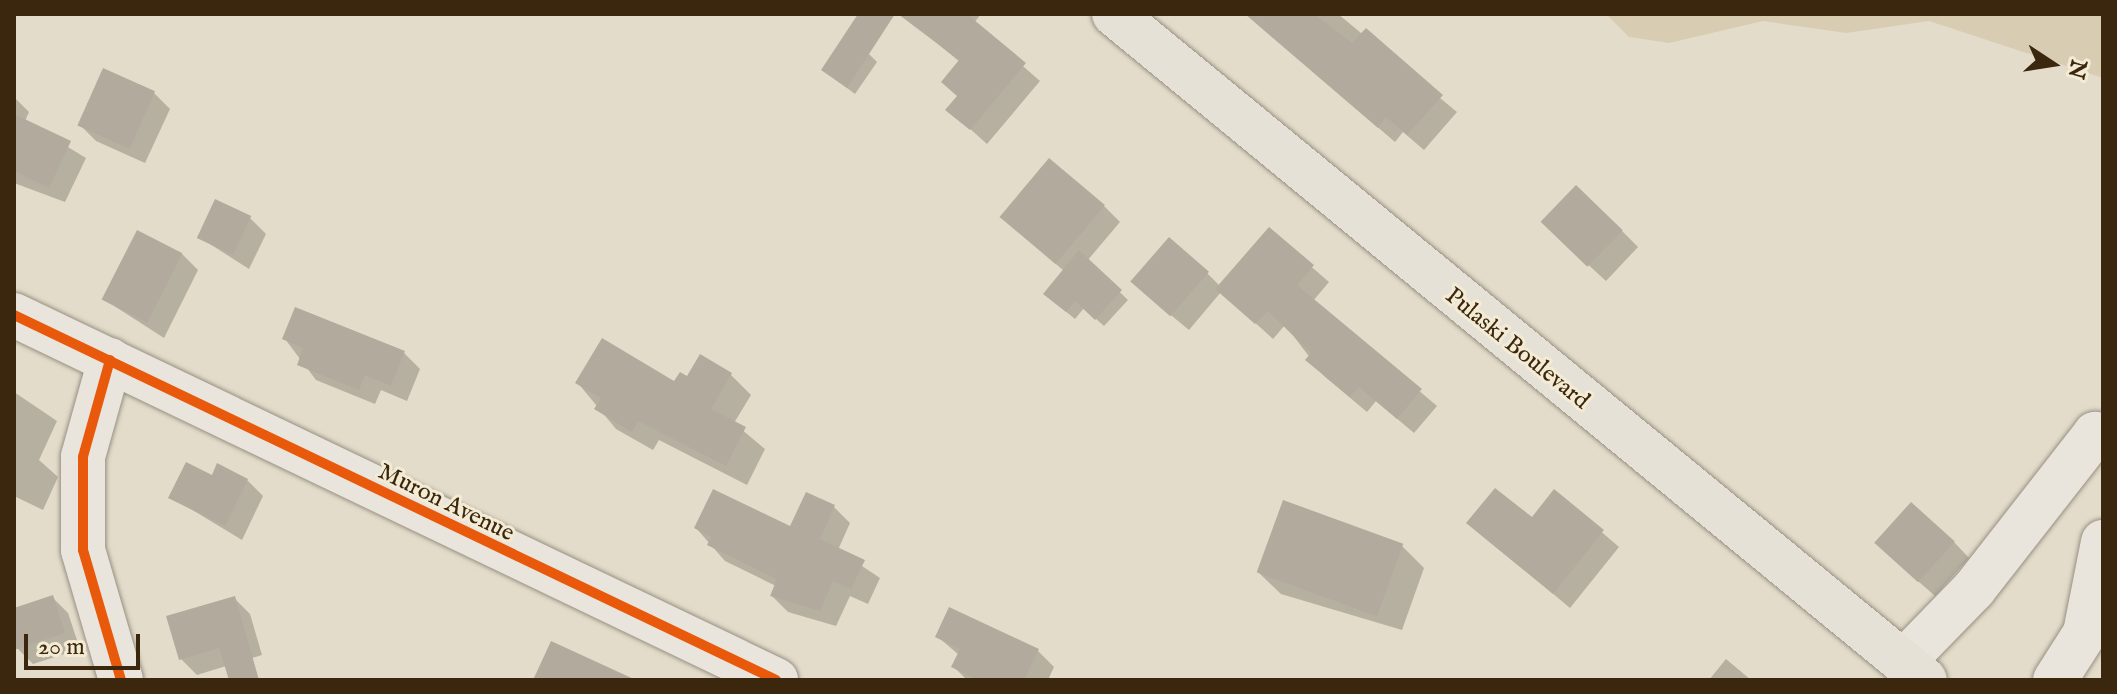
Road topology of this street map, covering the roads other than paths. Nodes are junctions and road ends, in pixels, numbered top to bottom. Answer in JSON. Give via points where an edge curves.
{"nodes":[{"id":1,"x":1114,"y":14,"type":"edge"},
{"id":2,"x":14,"y":315,"type":"edge"},
{"id":3,"x":110,"y":360,"type":"junction"},
{"id":4,"x":2103,"y":440,"type":"edge"},
{"id":5,"x":2103,"y":542,"type":"edge"},
{"id":6,"x":1914,"y":671,"type":"edge"},
{"id":7,"x":121,"y":680,"type":"edge"},
{"id":8,"x":776,"y":680,"type":"edge"},
{"id":9,"x":2055,"y":680,"type":"edge"}],
"edges":[{"from":1,"to":6,"type":"main road","name":"Pulaski Boulevard"},
{"from":2,"to":3,"type":"street","name":"Muron Avenue"},
{"from":3,"to":7,"type":"street","via":[[83,457],[83,550]]},
{"from":3,"to":8,"type":"street","name":"Muron Avenue"},
{"from":4,"to":6,"type":"street","via":[[2095,434]]},
{"from":5,"to":9,"type":"street","via":[[2085,633]]}]}
